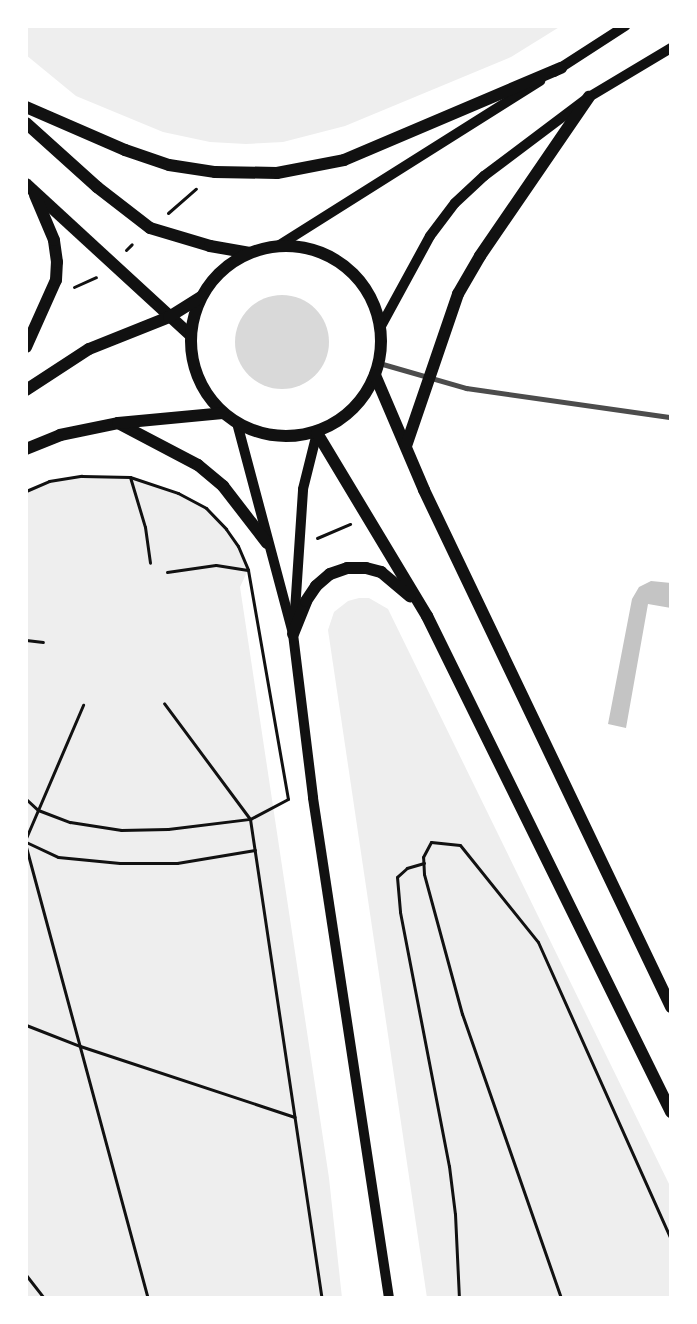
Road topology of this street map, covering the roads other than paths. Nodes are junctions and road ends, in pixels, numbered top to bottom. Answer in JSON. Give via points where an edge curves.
{"nodes":[{"id":1,"x":625,"y":26,"type":"edge"},
{"id":2,"x":668,"y":50,"type":"edge"},
{"id":3,"x":561,"y":68,"type":"junction"},
{"id":4,"x":589,"y":97,"type":"junction"},
{"id":5,"x":26,"y":107,"type":"edge"},
{"id":6,"x":26,"y":123,"type":"edge"},
{"id":7,"x":30,"y":187,"type":"edge"},
{"id":8,"x":278,"y":246,"type":"junction"},
{"id":9,"x":248,"y":254,"type":"junction"},
{"id":10,"x":201,"y":297,"type":"junction"},
{"id":11,"x":170,"y":317,"type":"junction"},
{"id":12,"x":381,"y":326,"type":"junction"},
{"id":13,"x":190,"y":335,"type":"junction"},
{"id":14,"x":26,"y":347,"type":"edge"},
{"id":15,"x":377,"y":369,"type":"junction"},
{"id":16,"x":428,"y":378,"type":"junction"},
{"id":17,"x":26,"y":390,"type":"edge"},
{"id":18,"x":224,"y":413,"type":"junction"},
{"id":19,"x":671,"y":417,"type":"edge"},
{"id":20,"x":118,"y":423,"type":"junction"},
{"id":21,"x":237,"y":423,"type":"junction"},
{"id":22,"x":317,"y":433,"type":"junction"},
{"id":23,"x":406,"y":446,"type":"junction"},
{"id":24,"x":26,"y":449,"type":"edge"},
{"id":25,"x":267,"y":543,"type":"junction"},
{"id":26,"x":427,"y":616,"type":"junction"},
{"id":27,"x":293,"y":634,"type":"junction"},
{"id":28,"x":671,"y":1007,"type":"edge"},
{"id":29,"x":671,"y":1112,"type":"edge"},
{"id":30,"x":389,"y":1298,"type":"edge"}],
"edges":[{"from":1,"to":3,"type":"main road"},
{"from":2,"to":4,"type":"main road"},
{"from":3,"to":5,"type":"main road","via":[[344,160],[277,172],[215,172],[170,165],[125,150]]},
{"from":3,"to":8,"type":"main road"},
{"from":4,"to":12,"type":"main road","via":[[484,176],[456,203],[421,251]]},
{"from":4,"to":16,"type":"main road","via":[[462,287]]},
{"from":6,"to":9,"type":"main road","via":[[97,187],[150,228]]},
{"from":7,"to":11,"type":"main road"},
{"from":7,"to":14,"type":"main road","via":[[54,240],[57,262],[56,280]]},
{"from":8,"to":9,"type":"main road"},
{"from":8,"to":12,"type":"main road","via":[[307,248],[333,258],[356,276]]},
{"from":9,"to":10,"type":"main road","via":[[229,264]]},
{"from":10,"to":11,"type":"main road"},
{"from":10,"to":13,"type":"main road"},
{"from":11,"to":13,"type":"main road"},
{"from":11,"to":17,"type":"main road","via":[[89,349]]},
{"from":12,"to":15,"type":"main road"},
{"from":13,"to":18,"type":"main road","via":[[193,364],[204,391]]},
{"from":15,"to":16,"type":"street"},
{"from":15,"to":22,"type":"main road","via":[[359,403],[340,420]]},
{"from":15,"to":23,"type":"main road"},
{"from":16,"to":19,"type":"street","via":[[466,388]]},
{"from":16,"to":23,"type":"main road"},
{"from":18,"to":20,"type":"main road"},
{"from":18,"to":21,"type":"main road"},
{"from":20,"to":24,"type":"main road","via":[[60,435]]},
{"from":20,"to":25,"type":"main road","via":[[198,466],[222,486]]},
{"from":21,"to":22,"type":"main road","via":[[260,433],[285,436]]},
{"from":21,"to":25,"type":"main road"},
{"from":22,"to":26,"type":"main road"},
{"from":22,"to":27,"type":"main road","via":[[303,489]]},
{"from":23,"to":28,"type":"main road","via":[[424,490]]},
{"from":25,"to":27,"type":"main road"},
{"from":26,"to":27,"type":"main road","via":[[408,594],[381,572],[348,568],[330,574],[316,586],[306,601]]},
{"from":26,"to":29,"type":"main road"},
{"from":27,"to":30,"type":"main road","via":[[313,798]]}]}
